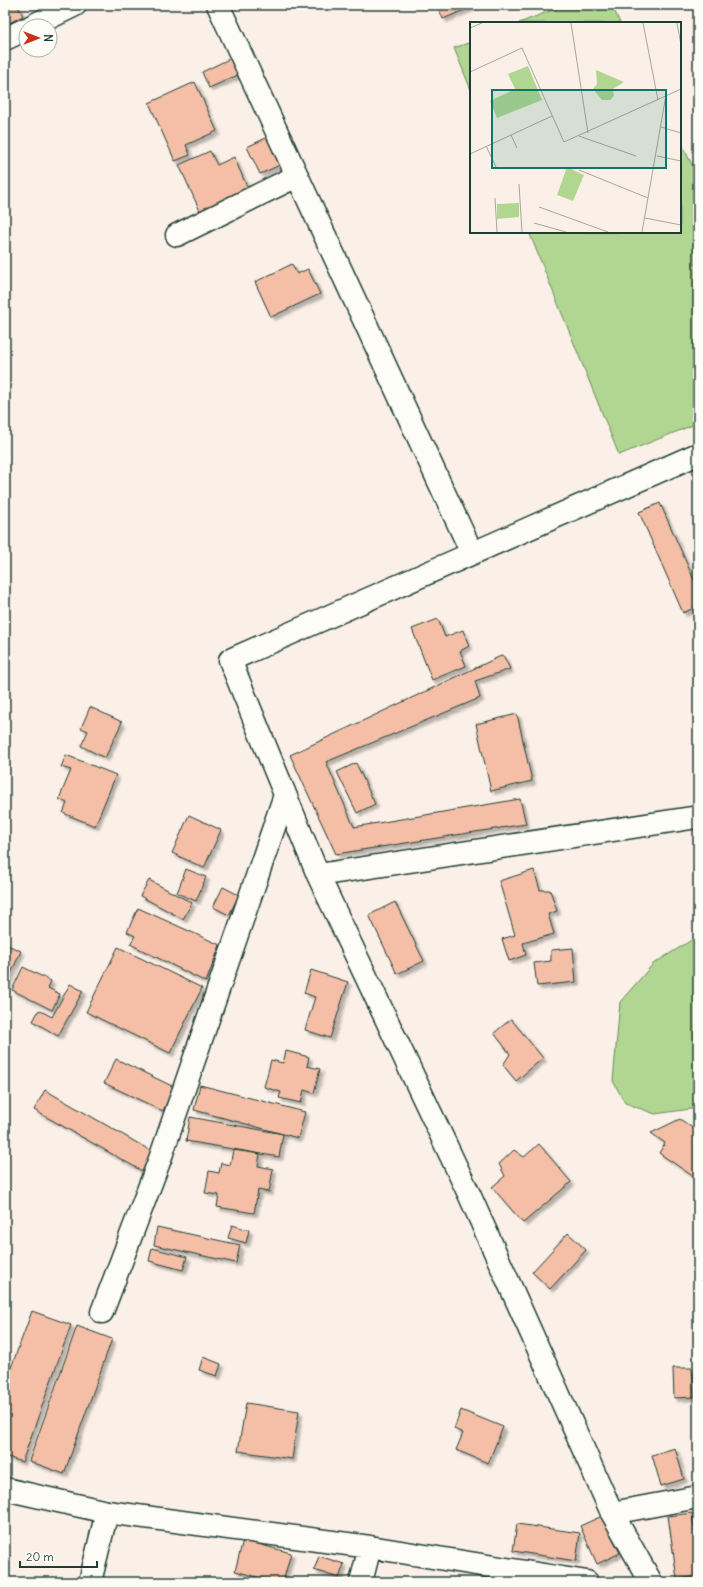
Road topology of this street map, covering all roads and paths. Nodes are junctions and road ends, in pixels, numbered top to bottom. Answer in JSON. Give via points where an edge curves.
{"nodes":[{"id":1,"x":75,"y":5,"type":"edge"},
{"id":2,"x":218,"y":5,"type":"edge"},
{"id":3,"x":48,"y":18,"type":"edge"},
{"id":4,"x":18,"y":33,"type":"edge"},
{"id":5,"x":5,"y":39,"type":"edge"},
{"id":6,"x":298,"y":176,"type":"junction"},
{"id":7,"x":177,"y":235,"type":"dead end"},
{"id":8,"x":698,"y":454,"type":"edge"},
{"id":9,"x":472,"y":553,"type":"junction"},
{"id":10,"x":285,"y":795,"type":"junction"},
{"id":11,"x":698,"y":817,"type":"edge"},
{"id":12,"x":318,"y":875,"type":"junction"},
{"id":13,"x":102,"y":1312,"type":"dead end"},
{"id":14,"x":5,"y":1489,"type":"edge"},
{"id":15,"x":698,"y":1497,"type":"edge"},
{"id":16,"x":107,"y":1512,"type":"junction"},
{"id":17,"x":612,"y":1513,"type":"junction"},
{"id":18,"x":370,"y":1546,"type":"junction"},
{"id":19,"x":90,"y":1582,"type":"edge"},
{"id":20,"x":361,"y":1582,"type":"edge"},
{"id":21,"x":587,"y":1582,"type":"edge"},
{"id":22,"x":651,"y":1582,"type":"edge"}],
"edges":[{"from":1,"to":3,"type":"street"},
{"from":2,"to":6,"type":"street"},
{"from":4,"to":5,"type":"street"},
{"from":6,"to":7,"type":"street"},
{"from":6,"to":9,"type":"street"},
{"from":8,"to":9,"type":"street"},
{"from":9,"to":10,"type":"street","via":[[230,660]]},
{"from":10,"to":12,"type":"street"},
{"from":10,"to":13,"type":"street","via":[[160,1159]]},
{"from":11,"to":12,"type":"street"},
{"from":12,"to":17,"type":"street","via":[[469,1194]]},
{"from":14,"to":16,"type":"street"},
{"from":15,"to":17,"type":"street"},
{"from":16,"to":18,"type":"street"},
{"from":16,"to":19,"type":"street"},
{"from":17,"to":22,"type":"street"},
{"from":18,"to":20,"type":"street"},
{"from":18,"to":21,"type":"street"}]}
